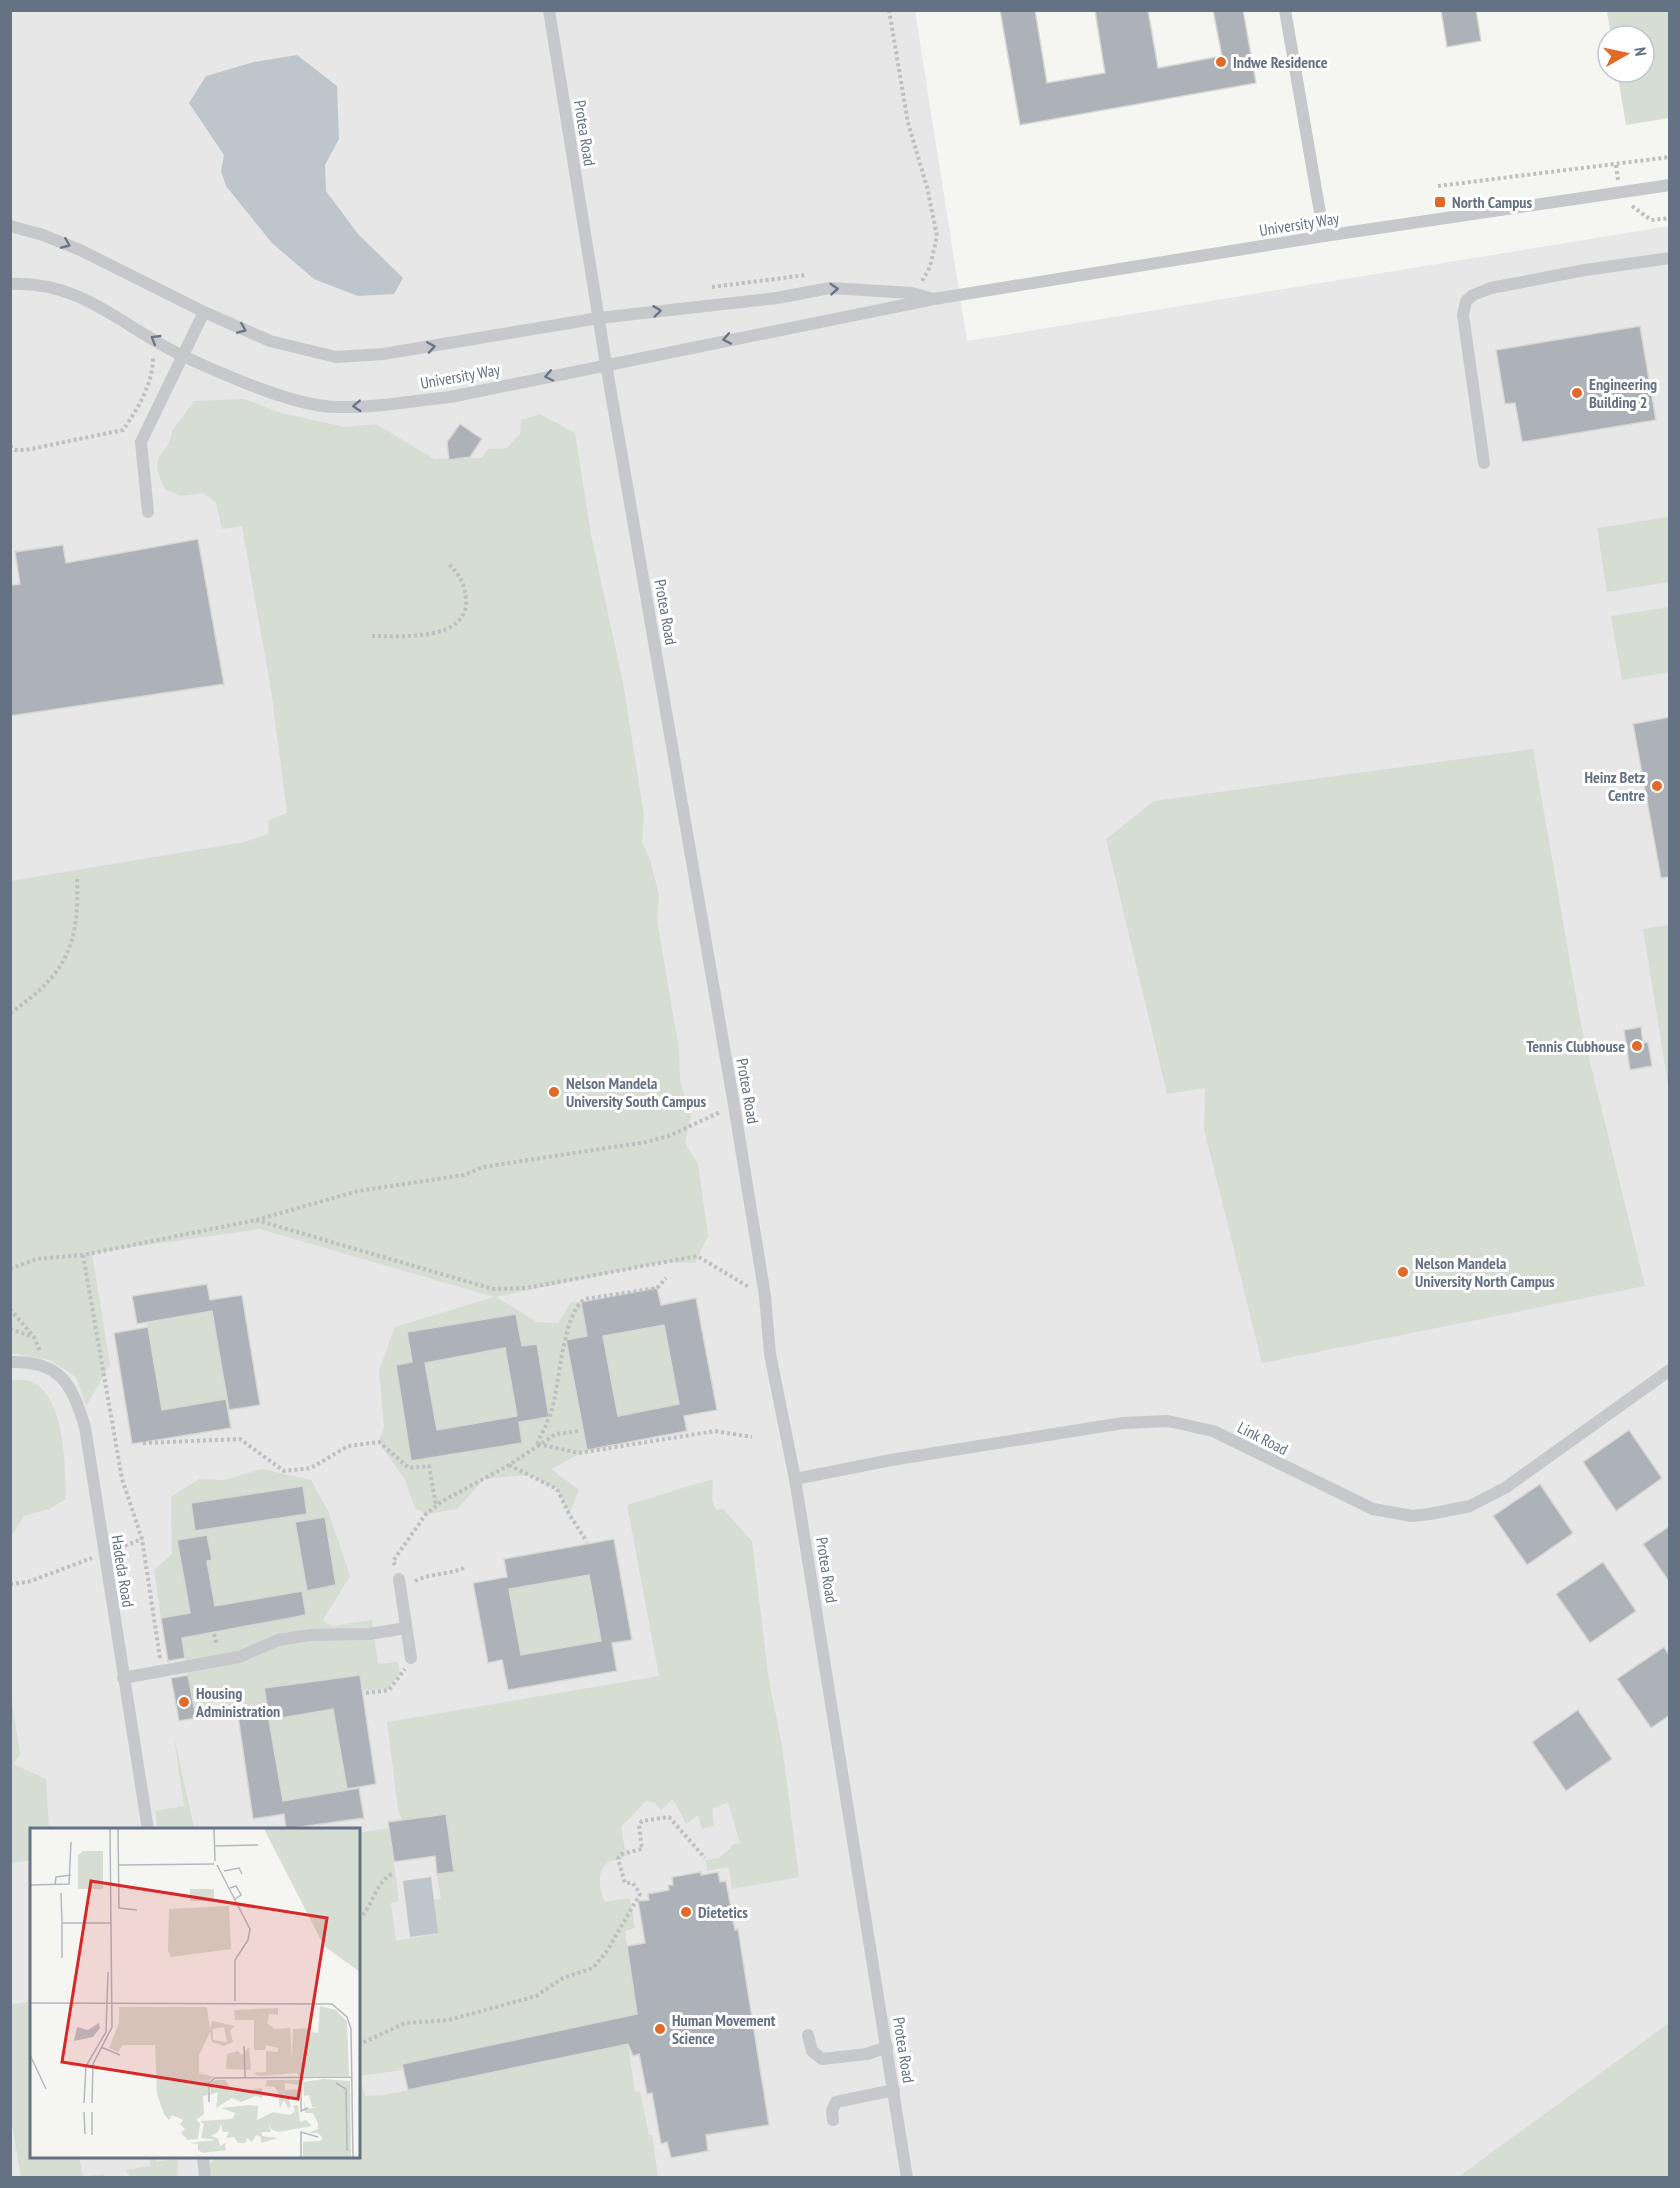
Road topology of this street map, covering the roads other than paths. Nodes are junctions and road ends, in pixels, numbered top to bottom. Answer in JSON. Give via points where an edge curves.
{"nodes":[{"id":1,"x":549,"y":10,"type":"edge"},
{"id":2,"x":1285,"y":10,"type":"edge"},
{"id":3,"x":1670,"y":185,"type":"edge"},
{"id":4,"x":10,"y":226,"type":"edge"},
{"id":5,"x":1324,"y":236,"type":"junction"},
{"id":6,"x":1670,"y":258,"type":"edge"},
{"id":7,"x":10,"y":284,"type":"edge"},
{"id":8,"x":934,"y":299,"type":"junction"},
{"id":9,"x":204,"y":312,"type":"junction"},
{"id":10,"x":599,"y":318,"type":"junction"},
{"id":11,"x":183,"y":356,"type":"junction"},
{"id":12,"x":606,"y":364,"type":"junction"},
{"id":13,"x":1484,"y":463,"type":"dead end"},
{"id":14,"x":148,"y":512,"type":"dead end"},
{"id":15,"x":10,"y":1362,"type":"edge"},
{"id":16,"x":1670,"y":1370,"type":"edge"},
{"id":17,"x":795,"y":1479,"type":"junction"},
{"id":18,"x":400,"y":1583,"type":"road end"},
{"id":19,"x":406,"y":1628,"type":"junction"},
{"id":20,"x":411,"y":1658,"type":"road end"},
{"id":21,"x":123,"y":1678,"type":"junction"},
{"id":22,"x":148,"y":1828,"type":"edge"},
{"id":23,"x":808,"y":2035,"type":"dead end"},
{"id":24,"x":887,"y":2048,"type":"junction"},
{"id":25,"x":894,"y":2090,"type":"junction"},
{"id":26,"x":833,"y":2120,"type":"dead end"},
{"id":27,"x":203,"y":2158,"type":"edge"},
{"id":28,"x":205,"y":2178,"type":"edge"},
{"id":29,"x":907,"y":2178,"type":"edge"}],
"edges":[{"from":1,"to":10,"type":"lane","name":"Protea Road"},
{"from":2,"to":5,"type":"lane"},
{"from":3,"to":5,"type":"lane","name":"University Way"},
{"from":4,"to":9,"type":"lane","name":"University Way","one_way":true,"via":[[80,250]]},
{"from":5,"to":8,"type":"lane","name":"University Way"},
{"from":6,"to":13,"type":"lane","via":[[1491,288],[1466,301],[1465,336]]},
{"from":11,"to":7,"type":"lane","name":"University Way","one_way":true,"via":[[94,302],[30,284]]},
{"from":10,"to":8,"type":"lane","name":"University Way","one_way":true,"via":[[777,298],[830,288],[912,293]]},
{"from":8,"to":12,"type":"lane","name":"University Way","one_way":true},
{"from":9,"to":10,"type":"lane","name":"University Way","one_way":true,"via":[[270,341],[336,357],[394,352]]},
{"from":9,"to":11,"type":"lane"},
{"from":10,"to":12,"type":"lane","name":"Protea Road"},
{"from":12,"to":11,"type":"lane","name":"University Way","one_way":true,"via":[[450,397],[335,407],[286,397]]},
{"from":11,"to":14,"type":"lane","via":[[141,442]]},
{"from":12,"to":17,"type":"lane","name":"Protea Road","via":[[734,1106],[765,1296],[770,1354]]},
{"from":15,"to":21,"type":"lane","name":"Hadeda Road","via":[[48,1368],[67,1381],[85,1427]]},
{"from":16,"to":17,"type":"lane","name":"Link Road","via":[[1505,1488],[1470,1506],[1430,1515],[1373,1509],[1213,1431],[1168,1421],[1123,1423]]},
{"from":17,"to":24,"type":"lane","name":"Protea Road"},
{"from":18,"to":19,"type":"lane"},
{"from":19,"to":20,"type":"lane"},
{"from":19,"to":21,"type":"lane","via":[[278,1640],[238,1658]]},
{"from":21,"to":22,"type":"lane","name":"Hadeda Road"},
{"from":23,"to":24,"type":"lane","via":[[812,2051],[822,2060]]},
{"from":24,"to":25,"type":"lane","name":"Protea Road"},
{"from":25,"to":26,"type":"lane","via":[[836,2102]]},
{"from":25,"to":29,"type":"lane","name":"Protea Road"},
{"from":27,"to":28,"type":"lane"}]}
